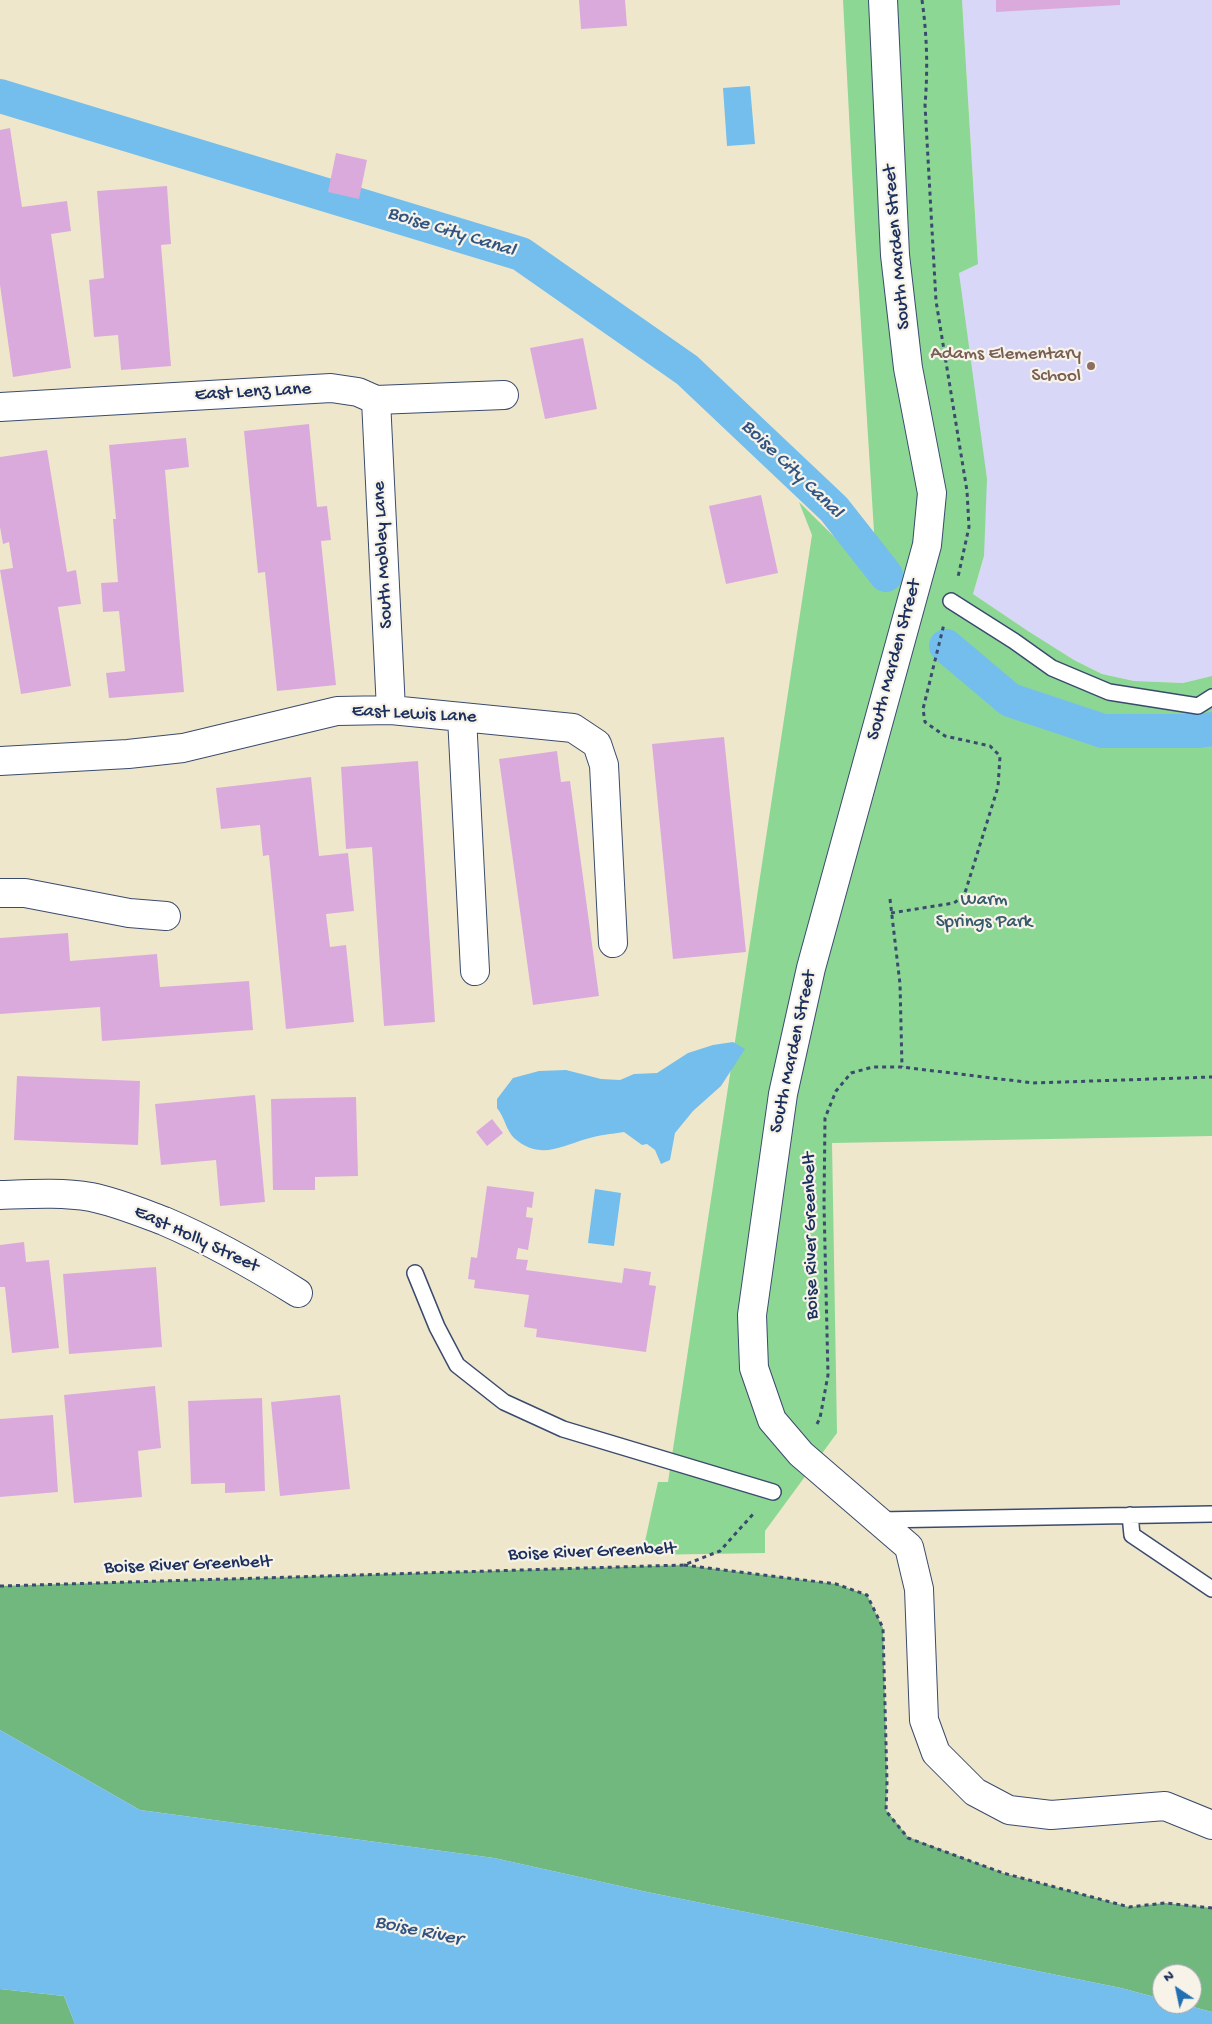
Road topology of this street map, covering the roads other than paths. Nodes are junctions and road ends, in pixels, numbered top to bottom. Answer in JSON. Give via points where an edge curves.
{"nodes":[{"id":1,"x":882,"y":0,"type":"edge"},
{"id":2,"x":504,"y":395,"type":"dead end"},
{"id":3,"x":376,"y":400,"type":"junction"},
{"id":4,"x":0,"y":406,"type":"edge"},
{"id":5,"x":951,"y":602,"type":"dead end"},
{"id":6,"x":1212,"y":698,"type":"edge"},
{"id":7,"x":391,"y":710,"type":"junction"},
{"id":8,"x":462,"y":717,"type":"junction"},
{"id":9,"x":0,"y":761,"type":"edge"},
{"id":10,"x":0,"y":893,"type":"edge"},
{"id":11,"x":166,"y":916,"type":"dead end"},
{"id":12,"x":613,"y":942,"type":"dead end"},
{"id":13,"x":476,"y":971,"type":"dead end"},
{"id":14,"x":0,"y":1195,"type":"edge"},
{"id":15,"x":415,"y":1273,"type":"dead end"},
{"id":16,"x":298,"y":1293,"type":"dead end"},
{"id":17,"x":773,"y":1492,"type":"road end"},
{"id":18,"x":1212,"y":1514,"type":"edge"},
{"id":19,"x":1130,"y":1515,"type":"junction"},
{"id":20,"x":879,"y":1520,"type":"junction"},
{"id":21,"x":1212,"y":1589,"type":"edge"},
{"id":22,"x":1212,"y":1825,"type":"edge"}],
"edges":[{"from":1,"to":20,"type":"street","name":"South Marden Street","via":[[896,255],[908,368],[932,493],[927,545],[811,968],[783,1094],[752,1314],[754,1368],[772,1420],[801,1454]]},
{"from":2,"to":3,"type":"street","name":"East Lenz Lane"},
{"from":3,"to":4,"type":"street","name":"East Lenz Lane","via":[[358,392],[332,388]]},
{"from":3,"to":7,"type":"street","name":"South Mobley Lane"},
{"from":5,"to":6,"type":"lane","via":[[1052,668],[1109,692],[1198,706]]},
{"from":7,"to":8,"type":"street","name":"East Lewis Lane"},
{"from":7,"to":9,"type":"street","name":"East Lewis Lane","via":[[337,711],[183,748]]},
{"from":8,"to":12,"type":"street","name":"East Lewis Lane","via":[[573,728],[597,744],[604,766]]},
{"from":8,"to":13,"type":"street"},
{"from":10,"to":11,"type":"street","via":[[25,893],[129,914]]},
{"from":14,"to":16,"type":"street","name":"East Holly Street","via":[[91,1197],[135,1209],[231,1253]]},
{"from":15,"to":17,"type":"lane","via":[[457,1365],[504,1402],[563,1430]]},
{"from":18,"to":19,"type":"lane"},
{"from":19,"to":20,"type":"lane"},
{"from":19,"to":21,"type":"lane","via":[[1132,1535]]},
{"from":20,"to":22,"type":"street","name":"South Marden Street","via":[[908,1547],[919,1589],[924,1720],[936,1753],[975,1792],[1009,1810],[1051,1815],[1165,1806]]}]}
